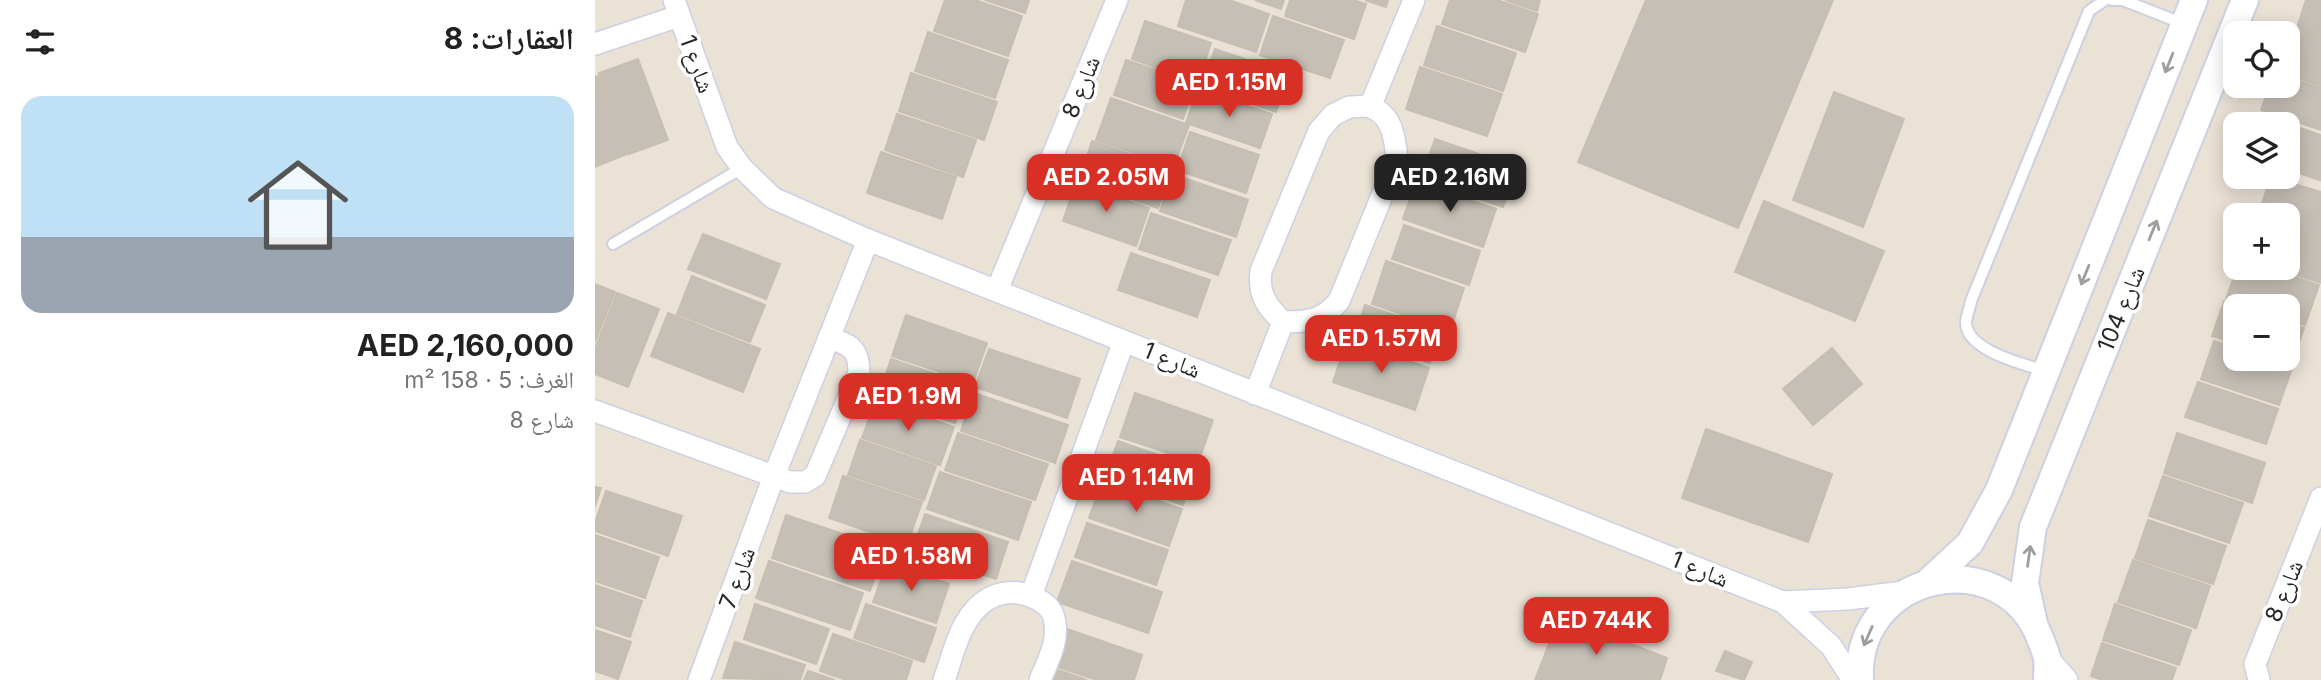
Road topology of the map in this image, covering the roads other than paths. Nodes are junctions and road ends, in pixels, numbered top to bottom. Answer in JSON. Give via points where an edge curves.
{"nodes":[{"id":1,"x":1117,"y":0,"type":"edge"},
{"id":2,"x":1414,"y":0,"type":"edge"},
{"id":3,"x":2105,"y":0,"type":"edge"},
{"id":4,"x":2112,"y":0,"type":"edge"},
{"id":5,"x":2245,"y":0,"type":"edge"},
{"id":6,"x":677,"y":8,"type":"edge"},
{"id":7,"x":2189,"y":12,"type":"edge"},
{"id":8,"x":595,"y":44,"type":"edge"},
{"id":9,"x":1370,"y":107,"type":"junction"},
{"id":10,"x":742,"y":168,"type":"junction"},
{"id":11,"x":868,"y":240,"type":"junction"},
{"id":12,"x":613,"y":244,"type":"dead end"},
{"id":13,"x":997,"y":290,"type":"junction"},
{"id":14,"x":1283,"y":322,"type":"junction"},
{"id":15,"x":829,"y":337,"type":"junction"},
{"id":16,"x":1124,"y":341,"type":"junction"},
{"id":17,"x":2046,"y":372,"type":"junction"},
{"id":18,"x":1255,"y":394,"type":"junction"},
{"id":19,"x":595,"y":411,"type":"edge"},
{"id":20,"x":774,"y":476,"type":"junction"},
{"id":21,"x":2320,"y":501,"type":"edge"},
{"id":22,"x":1916,"y":588,"type":"junction"},
{"id":23,"x":1031,"y":596,"type":"junction"},
{"id":24,"x":1783,"y":601,"type":"junction"},
{"id":25,"x":2034,"y":623,"type":"junction"},
{"id":26,"x":2047,"y":669,"type":"edge"},
{"id":27,"x":699,"y":680,"type":"edge"},
{"id":28,"x":944,"y":680,"type":"edge"},
{"id":29,"x":1040,"y":680,"type":"edge"},
{"id":30,"x":1853,"y":680,"type":"edge"},
{"id":31,"x":1860,"y":680,"type":"edge"},
{"id":32,"x":2067,"y":680,"type":"edge"},
{"id":33,"x":2259,"y":680,"type":"edge"}],
"edges":[{"from":1,"to":13,"type":"street","name":"شارع 8"},
{"from":2,"to":9,"type":"street"},
{"from":3,"to":17,"type":"lane","via":[[2089,11],[1971,301],[1966,324],[1971,337],[1989,351]]},
{"from":4,"to":7,"type":"lane"},
{"from":25,"to":5,"type":"street","name":"شارع 104","one_way":true,"via":[[2025,583],[2033,527]]},
{"from":6,"to":8,"type":"street"},
{"from":6,"to":10,"type":"street","name":"شارع 1","via":[[727,147]]},
{"from":7,"to":17,"type":"street","name":"شارع 104","one_way":true},
{"from":9,"to":14,"type":"street","via":[[1349,107],[1333,115],[1319,131],[1261,271],[1261,296]]},
{"from":9,"to":14,"type":"street","via":[[1388,120],[1397,159],[1339,301],[1315,320]]},
{"from":10,"to":11,"type":"street","name":"شارع 1","via":[[773,198]]},
{"from":10,"to":12,"type":"lane"},
{"from":11,"to":13,"type":"street","name":"شارع 1"},
{"from":11,"to":15,"type":"street","name":"شارع 7"},
{"from":13,"to":16,"type":"street","name":"شارع 1"},
{"from":14,"to":18,"type":"street"},
{"from":15,"to":20,"type":"street","name":"شارع 7"},
{"from":15,"to":20,"type":"street","via":[[853,348],[859,373],[815,476],[805,482]]},
{"from":16,"to":18,"type":"street","name":"شارع 1"},
{"from":16,"to":23,"type":"street"},
{"from":17,"to":22,"type":"street","name":"شارع 104","via":[[1999,491],[1970,543]]},
{"from":18,"to":24,"type":"street","name":"شارع 1"},
{"from":19,"to":20,"type":"street"},
{"from":20,"to":27,"type":"street","name":"شارع 7"},
{"from":21,"to":33,"type":"street","name":"شارع 8","via":[[2256,664]]},
{"from":22,"to":24,"type":"street","name":"شارع 1","via":[[1848,599]]},
{"from":22,"to":25,"type":"street","via":[[1962,579],[1987,585],[2013,600]]},
{"from":22,"to":31,"type":"street","name":"شارع 104","one_way":true,"via":[[1883,610],[1866,637]]},
{"from":23,"to":28,"type":"street","via":[[1001,593],[973,612]]},
{"from":23,"to":29,"type":"street","via":[[1046,604],[1054,616],[1056,634]]},
{"from":24,"to":30,"type":"street","name":"شارع 1","via":[[1831,646]]},
{"from":25,"to":26,"type":"street","name":"شارع 104"},
{"from":26,"to":32,"type":"street"}]}
